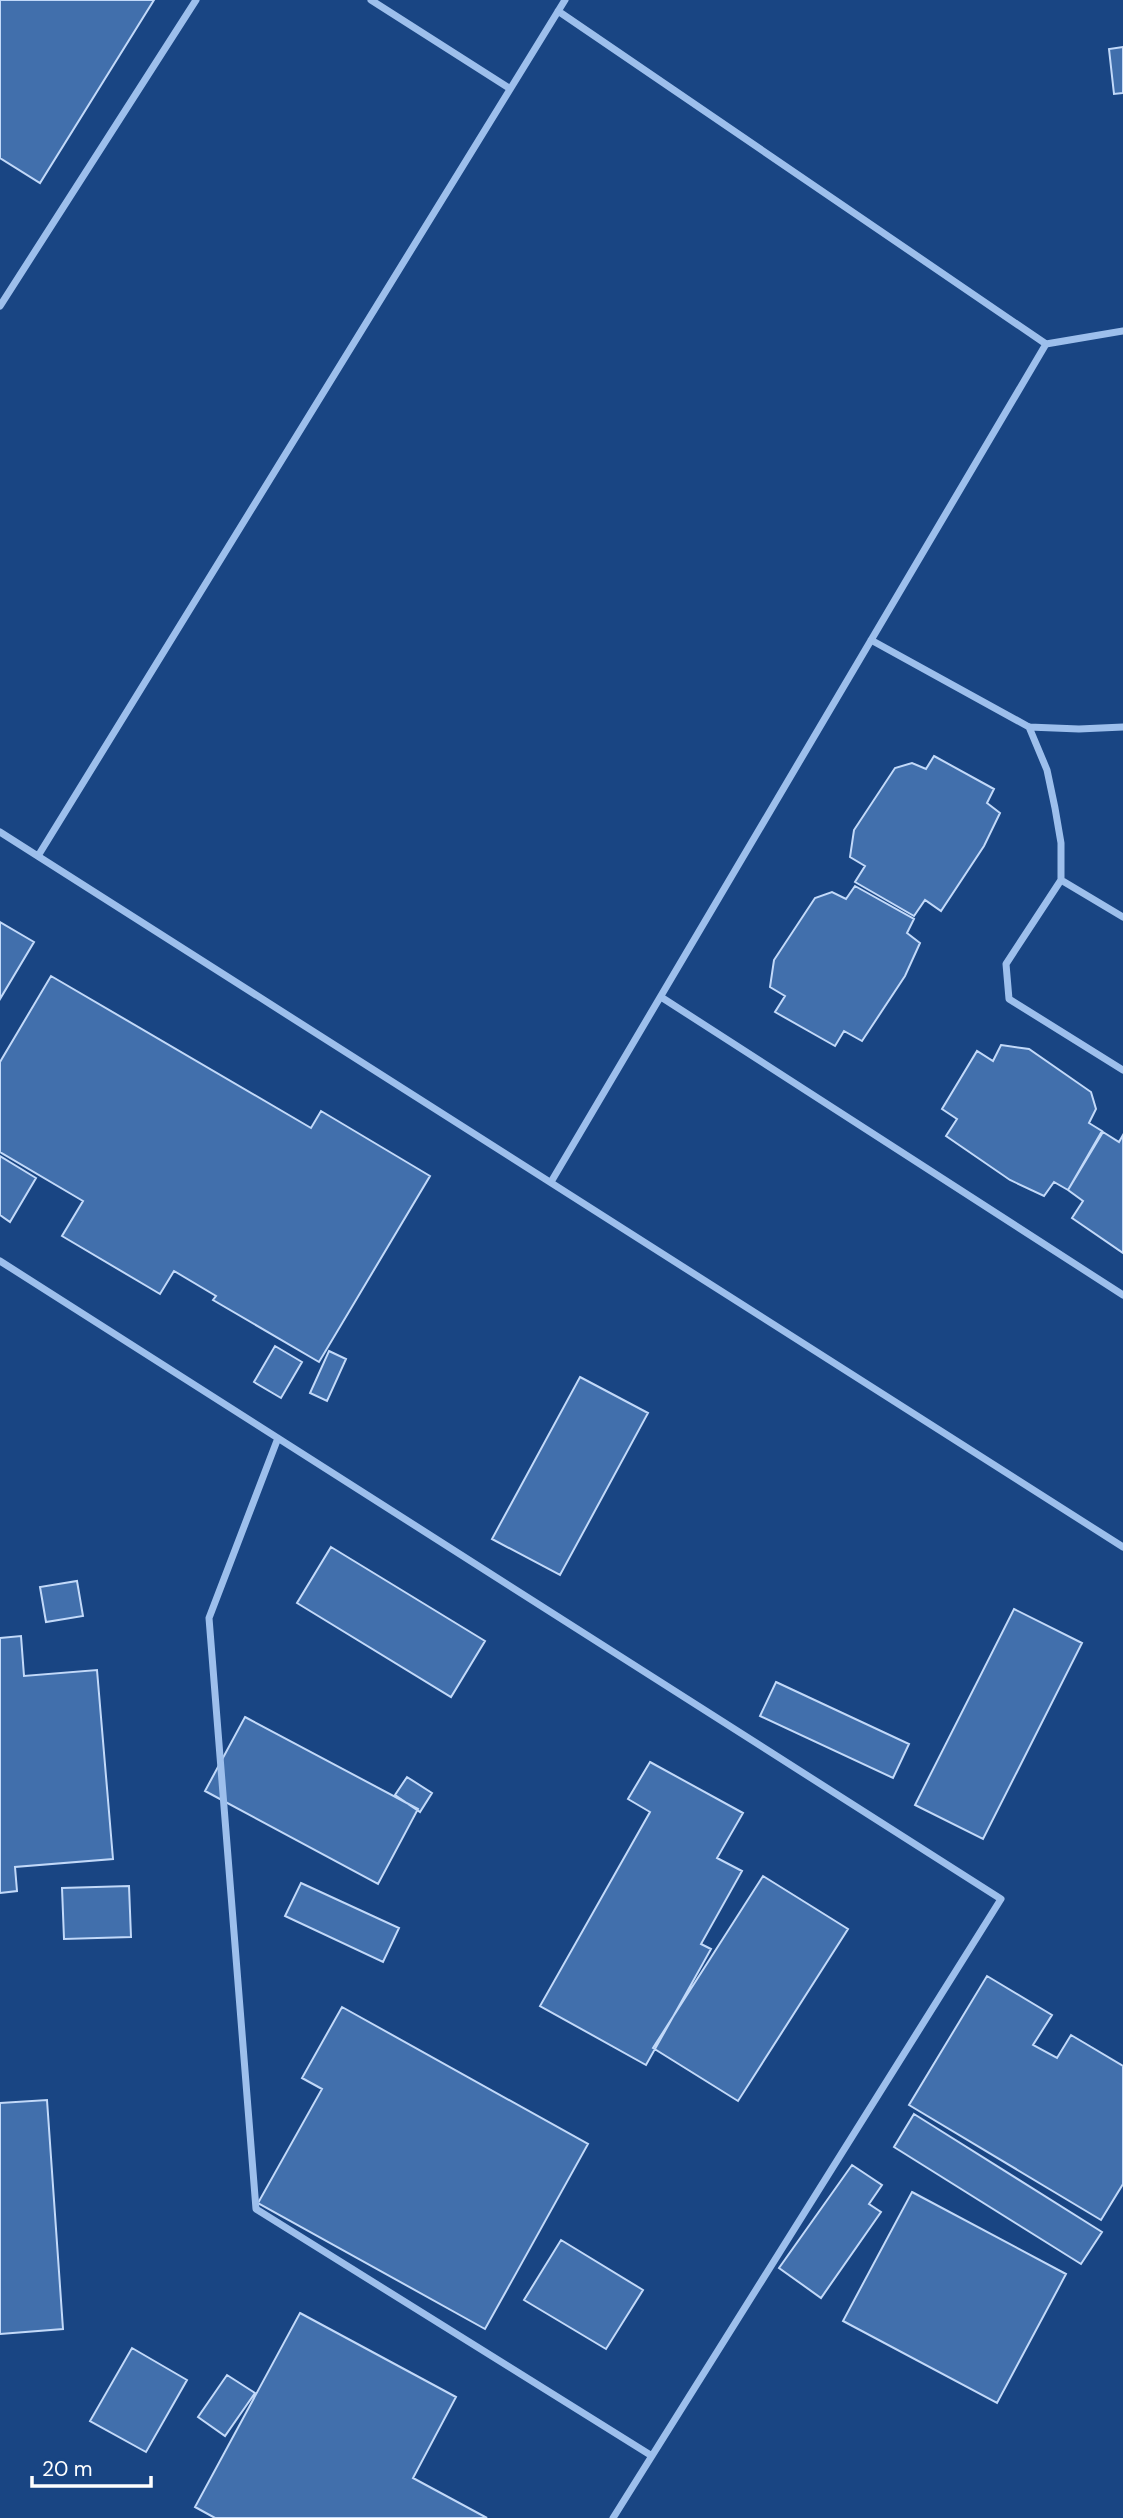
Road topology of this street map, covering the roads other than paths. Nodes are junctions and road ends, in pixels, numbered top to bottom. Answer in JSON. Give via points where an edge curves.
{"nodes":[{"id":1,"x":196,"y":0,"type":"edge"},
{"id":2,"x":371,"y":0,"type":"edge"},
{"id":3,"x":565,"y":0,"type":"edge"},
{"id":4,"x":558,"y":11,"type":"junction"},
{"id":5,"x":509,"y":88,"type":"junction"},
{"id":6,"x":0,"y":306,"type":"edge"},
{"id":7,"x":1123,"y":331,"type":"edge"},
{"id":8,"x":1046,"y":344,"type":"junction"},
{"id":9,"x":871,"y":640,"type":"junction"},
{"id":10,"x":1029,"y":727,"type":"junction"},
{"id":11,"x":1123,"y":727,"type":"edge"},
{"id":12,"x":0,"y":832,"type":"edge"},
{"id":13,"x":38,"y":856,"type":"junction"},
{"id":14,"x":1062,"y":880,"type":"junction"},
{"id":15,"x":1123,"y":917,"type":"edge"},
{"id":16,"x":661,"y":997,"type":"junction"},
{"id":17,"x":1123,"y":1070,"type":"edge"},
{"id":18,"x":551,"y":1182,"type":"junction"},
{"id":19,"x":0,"y":1261,"type":"edge"},
{"id":20,"x":1123,"y":1295,"type":"edge"},
{"id":21,"x":278,"y":1438,"type":"junction"},
{"id":22,"x":1123,"y":1546,"type":"edge"},
{"id":23,"x":652,"y":2456,"type":"junction"},
{"id":24,"x":613,"y":2518,"type":"edge"}],
"edges":[{"from":1,"to":6,"type":"street"},
{"from":2,"to":5,"type":"street"},
{"from":3,"to":4,"type":"street"},
{"from":4,"to":5,"type":"street"},
{"from":4,"to":8,"type":"street"},
{"from":5,"to":13,"type":"street"},
{"from":7,"to":8,"type":"street"},
{"from":8,"to":9,"type":"street"},
{"from":9,"to":10,"type":"street"},
{"from":9,"to":16,"type":"street"},
{"from":10,"to":11,"type":"street"},
{"from":10,"to":14,"type":"street","via":[[1047,770],[1062,842]]},
{"from":12,"to":13,"type":"street"},
{"from":13,"to":18,"type":"street"},
{"from":14,"to":15,"type":"street"},
{"from":14,"to":17,"type":"street","via":[[1006,964],[1009,999]]},
{"from":16,"to":18,"type":"street"},
{"from":16,"to":20,"type":"street"},
{"from":18,"to":22,"type":"street"},
{"from":19,"to":21,"type":"street"},
{"from":21,"to":23,"type":"street","via":[[209,1618],[256,2209]]},
{"from":21,"to":23,"type":"street","via":[[1001,1899]]},
{"from":23,"to":24,"type":"street"}]}
